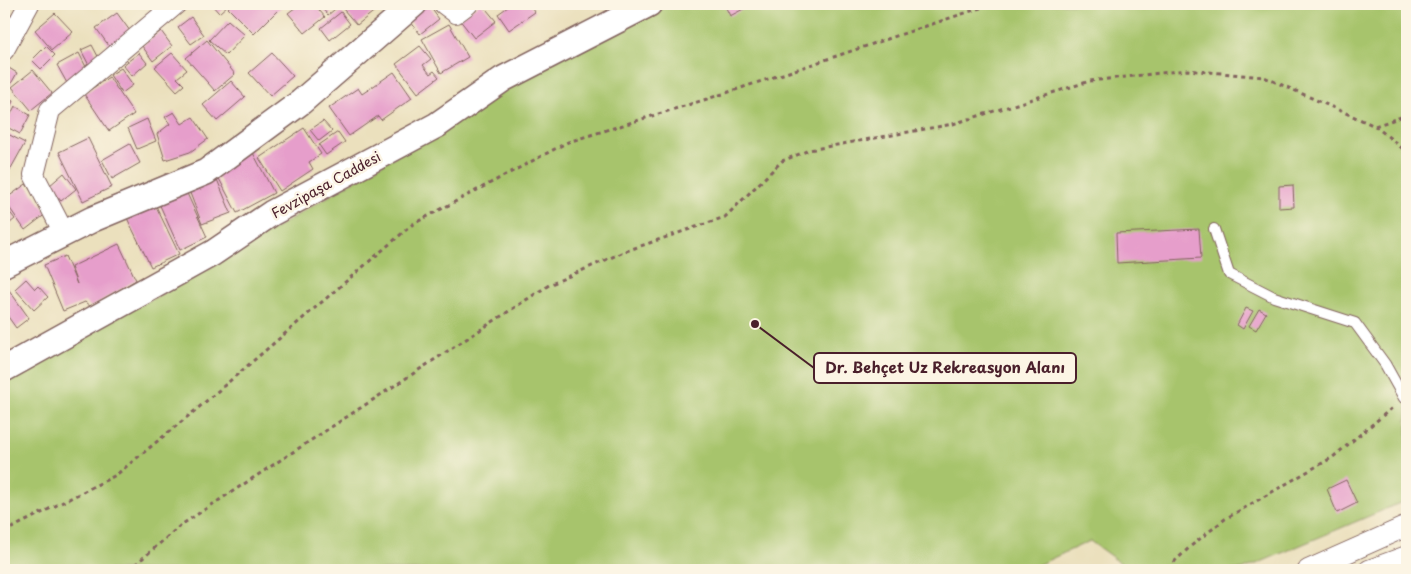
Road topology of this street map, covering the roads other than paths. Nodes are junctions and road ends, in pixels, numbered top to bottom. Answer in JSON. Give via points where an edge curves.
{"nodes":[{"id":1,"x":29,"y":4,"type":"edge"},
{"id":2,"x":176,"y":4,"type":"edge"},
{"id":3,"x":414,"y":4,"type":"edge"},
{"id":4,"x":444,"y":4,"type":"edge"},
{"id":5,"x":468,"y":4,"type":"edge"},
{"id":6,"x":649,"y":4,"type":"edge"},
{"id":7,"x":4,"y":50,"type":"edge"},
{"id":8,"x":1214,"y":229,"type":"dead end"},
{"id":9,"x":64,"y":234,"type":"junction"},
{"id":10,"x":4,"y":263,"type":"edge"},
{"id":11,"x":4,"y":369,"type":"edge"},
{"id":12,"x":1404,"y":398,"type":"road end"},
{"id":13,"x":1407,"y":526,"type":"edge"},
{"id":14,"x":1407,"y":556,"type":"edge"},
{"id":15,"x":1308,"y":570,"type":"edge"},
{"id":16,"x":1370,"y":570,"type":"edge"}],
"edges":[{"from":1,"to":7,"type":"street"},
{"from":2,"to":9,"type":"street","via":[[50,110],[34,175]]},
{"from":3,"to":9,"type":"street","via":[[301,102],[206,172]]},
{"from":4,"to":5,"type":"street","via":[[456,14]]},
{"from":6,"to":11,"type":"street","name":"Fevzipaşa Caddesi","via":[[504,79],[437,125],[272,213],[213,253]]},
{"from":8,"to":12,"type":"lane","via":[[1229,274],[1274,297],[1355,323],[1385,364]]},
{"from":9,"to":10,"type":"street"},
{"from":13,"to":15,"type":"street"},
{"from":14,"to":16,"type":"street"}]}
